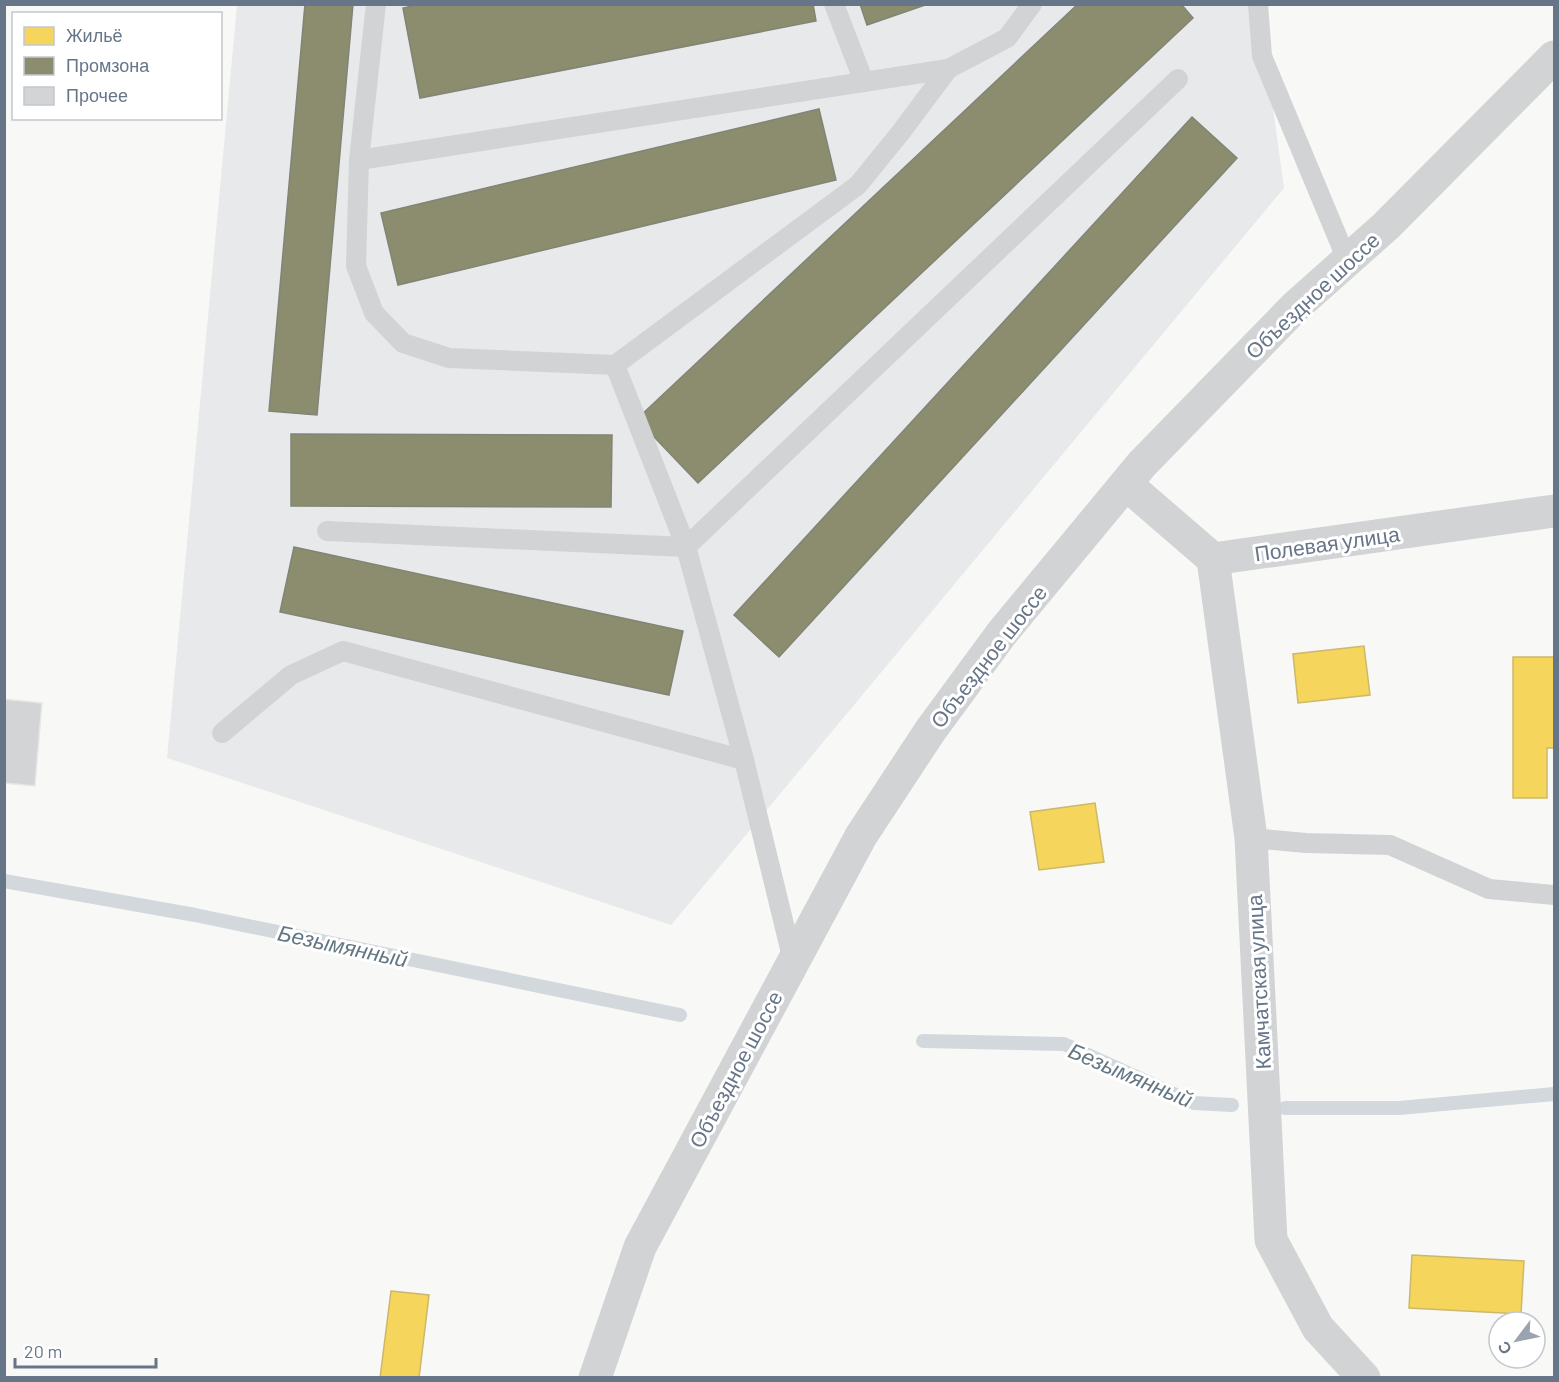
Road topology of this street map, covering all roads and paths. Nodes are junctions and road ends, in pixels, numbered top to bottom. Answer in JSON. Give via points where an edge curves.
{"nodes":[{"id":1,"x":376,"y":4,"type":"edge"},
{"id":2,"x":834,"y":4,"type":"edge"},
{"id":3,"x":1032,"y":4,"type":"edge"},
{"id":4,"x":1258,"y":4,"type":"edge"},
{"id":5,"x":1554,"y":57,"type":"edge"},
{"id":6,"x":948,"y":69,"type":"junction"},
{"id":7,"x":1178,"y":79,"type":"dead end"},
{"id":8,"x":864,"y":81,"type":"junction"},
{"id":9,"x":359,"y":160,"type":"junction"},
{"id":10,"x":1347,"y":260,"type":"junction"},
{"id":11,"x":615,"y":365,"type":"junction"},
{"id":12,"x":1126,"y":484,"type":"junction"},
{"id":13,"x":1554,"y":511,"type":"edge"},
{"id":14,"x":327,"y":531,"type":"dead end"},
{"id":15,"x":686,"y":547,"type":"junction"},
{"id":16,"x":1213,"y":559,"type":"junction"},
{"id":17,"x":222,"y":733,"type":"dead end"},
{"id":18,"x":744,"y":760,"type":"junction"},
{"id":19,"x":1251,"y":838,"type":"junction"},
{"id":20,"x":1554,"y":895,"type":"edge"},
{"id":21,"x":794,"y":961,"type":"junction"},
{"id":22,"x":594,"y":1377,"type":"edge"},
{"id":23,"x":1364,"y":1377,"type":"edge"}],
"edges":[{"from":1,"to":9,"type":"lane"},
{"from":2,"to":8,"type":"lane"},
{"from":3,"to":6,"type":"lane","via":[[1007,38]]},
{"from":4,"to":10,"type":"lane","via":[[1262,56]]},
{"from":5,"to":10,"type":"street","name":"Объездное шоссе","via":[[1386,226]]},
{"from":6,"to":8,"type":"lane"},
{"from":6,"to":11,"type":"lane","via":[[858,185]]},
{"from":7,"to":15,"type":"lane"},
{"from":8,"to":9,"type":"lane"},
{"from":9,"to":11,"type":"lane","via":[[356,266],[374,312],[403,343],[449,358]]},
{"from":10,"to":12,"type":"street","name":"Объездное шоссе","via":[[1225,377]]},
{"from":11,"to":15,"type":"lane"},
{"from":12,"to":16,"type":"street"},
{"from":12,"to":21,"type":"street","name":"Объездное шоссе","via":[[1002,633],[930,730],[861,836]]},
{"from":13,"to":16,"type":"street","name":"Полевая улица"},
{"from":14,"to":15,"type":"lane"},
{"from":15,"to":18,"type":"lane"},
{"from":16,"to":19,"type":"street","name":"Камчатская улица"},
{"from":17,"to":18,"type":"lane","via":[[291,675],[343,651]]},
{"from":18,"to":21,"type":"lane"},
{"from":19,"to":20,"type":"lane","via":[[1390,845],[1489,889]]},
{"from":19,"to":23,"type":"street","name":"Камчатская улица","via":[[1270,1240],[1318,1328]]},
{"from":21,"to":22,"type":"street","name":"Объездное шоссе","via":[[640,1246]]}]}
